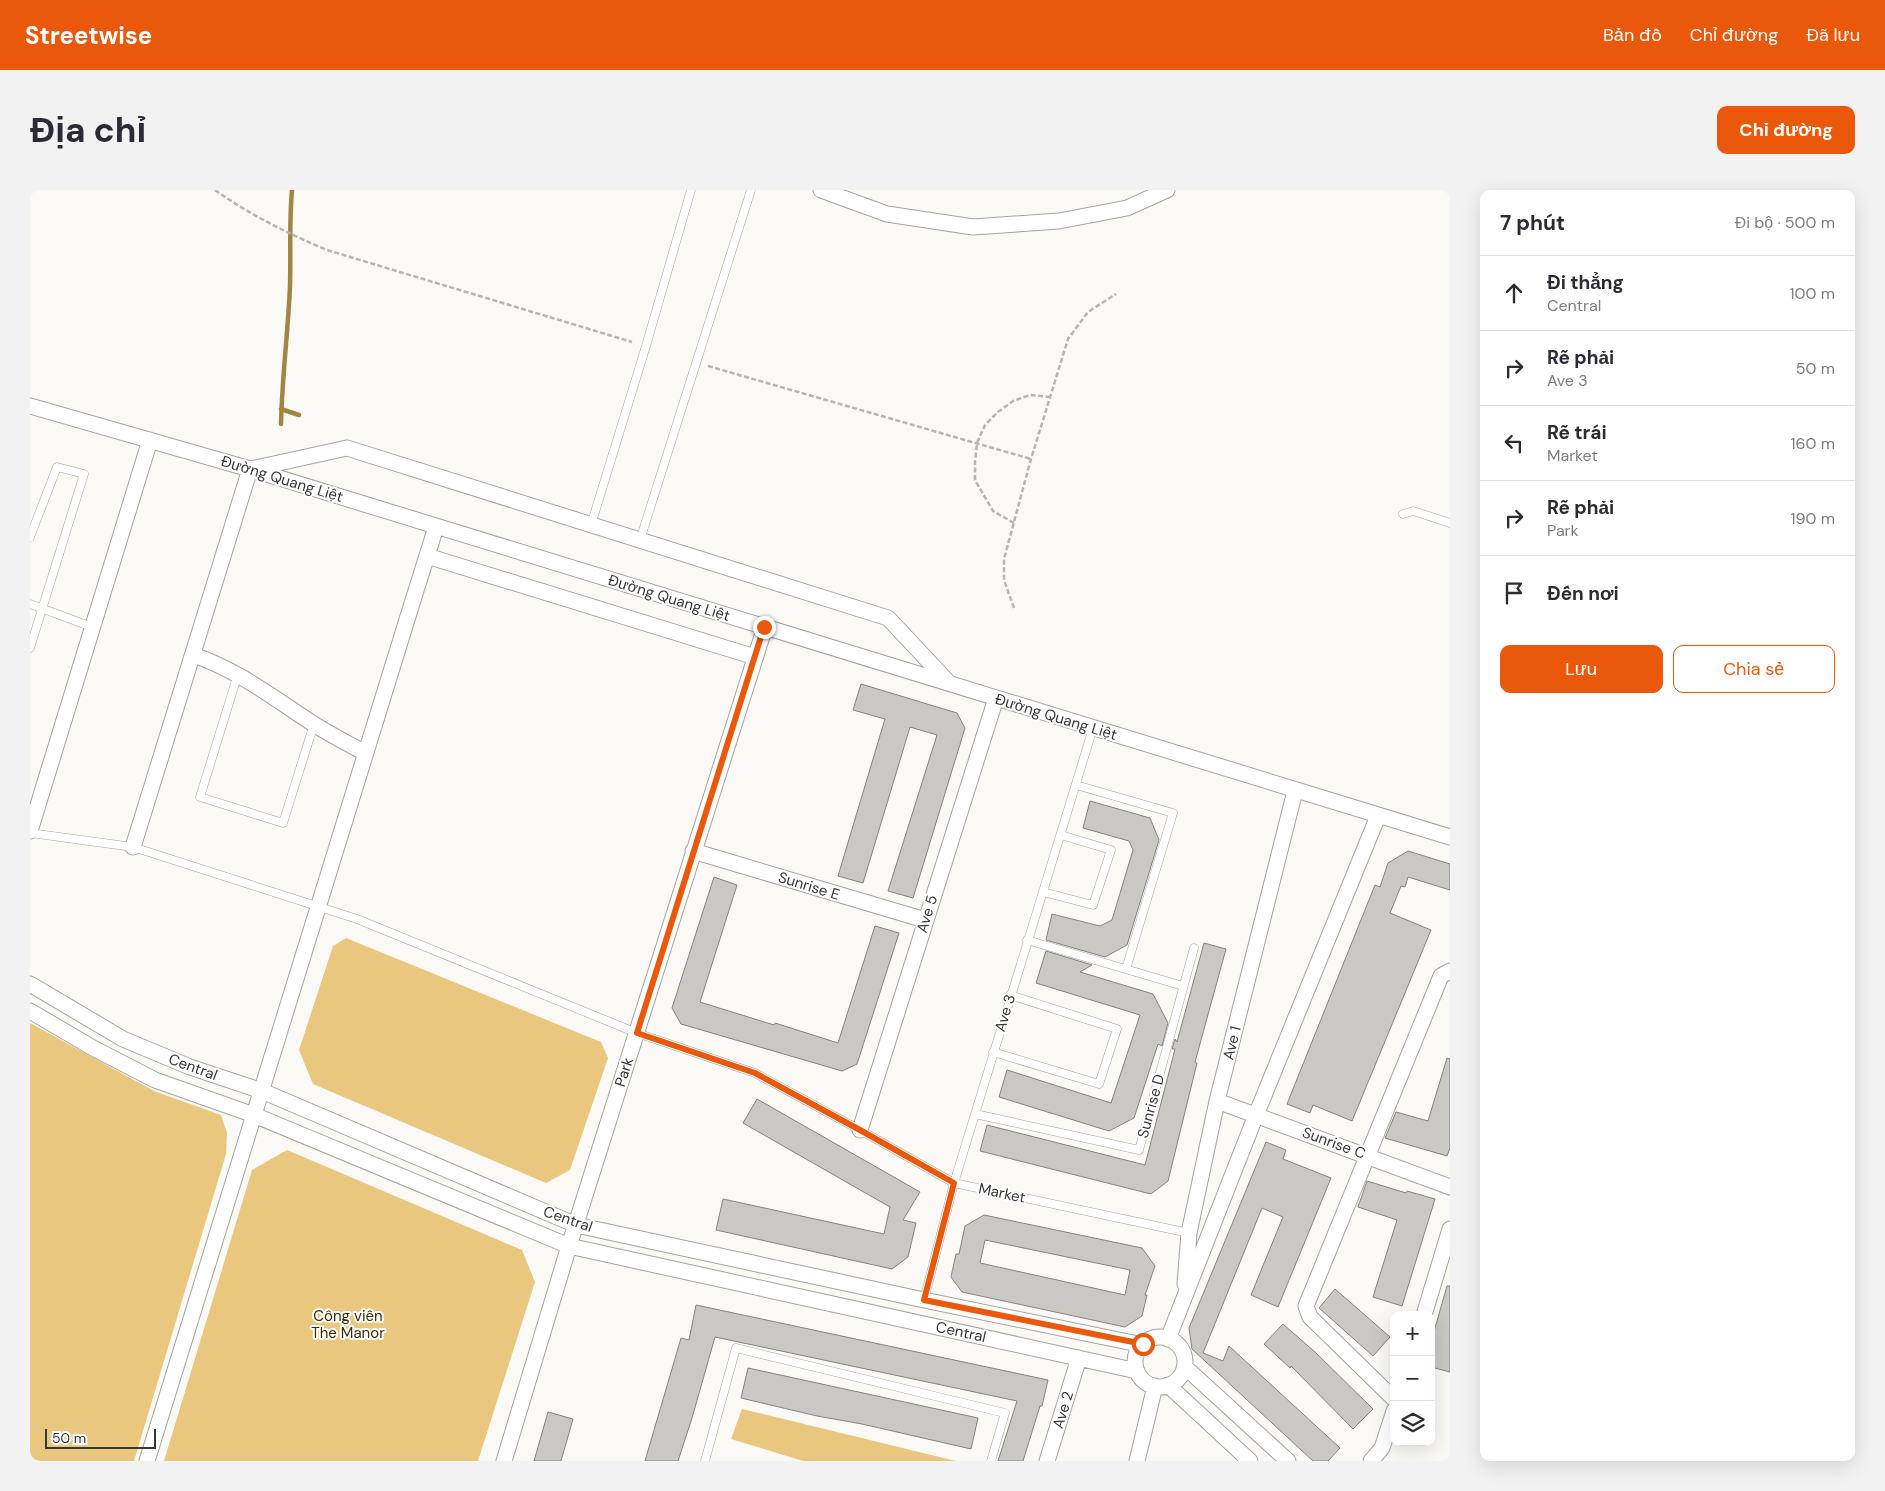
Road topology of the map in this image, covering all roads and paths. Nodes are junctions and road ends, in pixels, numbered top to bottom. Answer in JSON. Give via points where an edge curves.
{"nodes":[{"id":1,"x":216,"y":190,"type":"edge"},
{"id":2,"x":691,"y":190,"type":"edge"},
{"id":3,"x":751,"y":190,"type":"edge"},
{"id":4,"x":821,"y":190,"type":"edge"},
{"id":5,"x":1168,"y":190,"type":"edge"},
{"id":6,"x":1116,"y":294,"type":"dead end"},
{"id":7,"x":632,"y":342,"type":"dead end"},
{"id":8,"x":708,"y":366,"type":"dead end"},
{"id":9,"x":1051,"y":397,"type":"junction"},
{"id":10,"x":30,"y":406,"type":"edge"},
{"id":11,"x":150,"y":440,"type":"junction"},
{"id":12,"x":977,"y":443,"type":"junction"},
{"id":13,"x":1031,"y":459,"type":"junction"},
{"id":14,"x":250,"y":469,"type":"junction"},
{"id":15,"x":1403,"y":514,"type":"dead end"},
{"id":16,"x":1014,"y":523,"type":"junction"},
{"id":17,"x":1450,"y":523,"type":"edge"},
{"id":18,"x":591,"y":524,"type":"junction"},
{"id":19,"x":436,"y":527,"type":"junction"},
{"id":20,"x":30,"y":537,"type":"edge"},
{"id":21,"x":640,"y":540,"type":"junction"},
{"id":22,"x":427,"y":556,"type":"junction"},
{"id":23,"x":30,"y":604,"type":"edge"},
{"id":24,"x":43,"y":608,"type":"junction"},
{"id":25,"x":1014,"y":608,"type":"dead end"},
{"id":26,"x":92,"y":627,"type":"junction"},
{"id":27,"x":764,"y":627,"type":"junction"},
{"id":28,"x":30,"y":648,"type":"edge"},
{"id":29,"x":192,"y":655,"type":"junction"},
{"id":30,"x":755,"y":657,"type":"junction"},
{"id":31,"x":238,"y":674,"type":"junction"},
{"id":32,"x":949,"y":683,"type":"junction"},
{"id":33,"x":996,"y":698,"type":"junction"},
{"id":34,"x":314,"y":724,"type":"junction"},
{"id":35,"x":1093,"y":728,"type":"junction"},
{"id":36,"x":365,"y":753,"type":"junction"},
{"id":37,"x":1076,"y":785,"type":"junction"},
{"id":38,"x":1295,"y":790,"type":"junction"},
{"id":39,"x":1378,"y":816,"type":"junction"},
{"id":40,"x":30,"y":832,"type":"edge"},
{"id":41,"x":1061,"y":835,"type":"junction"},
{"id":42,"x":1450,"y":838,"type":"edge"},
{"id":43,"x":133,"y":847,"type":"junction"},
{"id":44,"x":693,"y":850,"type":"junction"},
{"id":45,"x":1043,"y":892,"type":"junction"},
{"id":46,"x":317,"y":906,"type":"junction"},
{"id":47,"x":925,"y":920,"type":"junction"},
{"id":48,"x":1027,"y":940,"type":"junction"},
{"id":49,"x":1194,"y":948,"type":"dead end"},
{"id":50,"x":1126,"y":969,"type":"junction"},
{"id":51,"x":1450,"y":971,"type":"edge"},
{"id":52,"x":30,"y":984,"type":"edge"},
{"id":53,"x":1184,"y":986,"type":"junction"},
{"id":54,"x":1010,"y":995,"type":"junction"},
{"id":55,"x":30,"y":1011,"type":"edge"},
{"id":56,"x":637,"y":1033,"type":"junction"},
{"id":57,"x":993,"y":1052,"type":"junction"},
{"id":58,"x":262,"y":1091,"type":"junction"},
{"id":59,"x":1217,"y":1101,"type":"junction"},
{"id":60,"x":974,"y":1114,"type":"junction"},
{"id":61,"x":254,"y":1115,"type":"junction"},
{"id":62,"x":1256,"y":1115,"type":"junction"},
{"id":63,"x":860,"y":1130,"type":"junction"},
{"id":64,"x":1368,"y":1155,"type":"junction"},
{"id":65,"x":954,"y":1183,"type":"junction"},
{"id":66,"x":1450,"y":1187,"type":"edge"},
{"id":67,"x":1195,"y":1206,"type":"junction"},
{"id":68,"x":1218,"y":1212,"type":"junction"},
{"id":69,"x":576,"y":1225,"type":"junction"},
{"id":70,"x":1450,"y":1229,"type":"edge"},
{"id":71,"x":1189,"y":1233,"type":"junction"},
{"id":72,"x":569,"y":1246,"type":"junction"},
{"id":73,"x":1184,"y":1299,"type":"junction"},
{"id":74,"x":924,"y":1300,"type":"junction"},
{"id":75,"x":1425,"y":1311,"type":"edge"},
{"id":76,"x":1168,"y":1339,"type":"junction"},
{"id":77,"x":1143,"y":1344,"type":"junction"},
{"id":78,"x":1079,"y":1358,"type":"junction"},
{"id":79,"x":1184,"y":1367,"type":"junction"},
{"id":80,"x":1137,"y":1371,"type":"junction"},
{"id":81,"x":1161,"y":1385,"type":"junction"},
{"id":82,"x":1390,"y":1395,"type":"edge"},
{"id":83,"x":1390,"y":1423,"type":"edge"},
{"id":84,"x":148,"y":1461,"type":"edge"},
{"id":85,"x":504,"y":1461,"type":"edge"},
{"id":86,"x":705,"y":1461,"type":"edge"},
{"id":87,"x":991,"y":1461,"type":"edge"},
{"id":88,"x":1047,"y":1461,"type":"edge"},
{"id":89,"x":1137,"y":1461,"type":"edge"},
{"id":90,"x":1250,"y":1461,"type":"edge"},
{"id":91,"x":1288,"y":1461,"type":"edge"},
{"id":92,"x":1371,"y":1461,"type":"edge"}],
"edges":[{"from":1,"to":7,"type":"path","via":[[283,232],[327,250]]},
{"from":2,"to":18,"type":"lane"},
{"from":3,"to":21,"type":"lane"},
{"from":4,"to":5,"type":"street","via":[[887,214],[973,227],[1059,222],[1127,208]]},
{"from":6,"to":9,"type":"path","via":[[1088,312],[1068,339]]},
{"from":8,"to":12,"type":"path"},
{"from":9,"to":12,"type":"path","via":[[1030,395],[1013,401],[984,425]]},
{"from":9,"to":13,"type":"path"},
{"from":10,"to":11,"type":"street","name":"Đường Quang Liệt"},
{"from":11,"to":14,"type":"street","name":"Đường Quang Liệt"},
{"from":11,"to":26,"type":"street"},
{"from":12,"to":13,"type":"path"},
{"from":12,"to":16,"type":"path","via":[[975,480],[993,511]]},
{"from":13,"to":16,"type":"path"},
{"from":14,"to":18,"type":"street","via":[[347,448]]},
{"from":14,"to":19,"type":"street","name":"Đường Quang Liệt"},
{"from":14,"to":29,"type":"street"},
{"from":15,"to":17,"type":"lane","via":[[1413,512]]},
{"from":16,"to":25,"type":"path","via":[[1004,559],[1004,580]]},
{"from":18,"to":21,"type":"street"},
{"from":19,"to":22,"type":"street"},
{"from":19,"to":27,"type":"street","name":"Đường Quang Liệt"},
{"from":20,"to":24,"type":"lane","via":[[57,467],[84,474]]},
{"from":21,"to":32,"type":"street","via":[[888,618]]},
{"from":22,"to":30,"type":"street"},
{"from":22,"to":36,"type":"street"},
{"from":23,"to":24,"type":"lane"},
{"from":24,"to":26,"type":"lane"},
{"from":24,"to":28,"type":"lane"},
{"from":26,"to":40,"type":"street"},
{"from":27,"to":30,"type":"street","name":"Park"},
{"from":27,"to":32,"type":"street","name":"Đường Quang Liệt"},
{"from":29,"to":31,"type":"street"},
{"from":29,"to":43,"type":"street"},
{"from":30,"to":44,"type":"street","name":"Park"},
{"from":31,"to":34,"type":"street"},
{"from":31,"to":34,"type":"lane","via":[[200,797],[283,823]]},
{"from":32,"to":33,"type":"street","name":"Đường Quang Liệt"},
{"from":33,"to":35,"type":"street","name":"Đường Quang Liệt"},
{"from":33,"to":47,"type":"street","name":"Ave 5"},
{"from":34,"to":36,"type":"street"},
{"from":35,"to":37,"type":"lane","name":"Ave 3"},
{"from":35,"to":38,"type":"street","name":"Đường Quang Liệt"},
{"from":36,"to":46,"type":"street"},
{"from":37,"to":41,"type":"lane","name":"Ave 3"},
{"from":37,"to":50,"type":"lane","via":[[1173,813]]},
{"from":38,"to":39,"type":"street","name":"Đường Quang Liệt"},
{"from":38,"to":59,"type":"street","name":"Ave 1"},
{"from":39,"to":42,"type":"street","name":"Đường Quang Liệt"},
{"from":39,"to":62,"type":"street","name":"Ave 1"},
{"from":40,"to":43,"type":"lane","name":"Market"},
{"from":41,"to":45,"type":"lane","name":"Ave 3"},
{"from":41,"to":45,"type":"lane","via":[[1111,850],[1093,905]]},
{"from":43,"to":46,"type":"lane","name":"Market"},
{"from":44,"to":47,"type":"street","name":"Sunrise E"},
{"from":44,"to":56,"type":"street","name":"Park"},
{"from":45,"to":48,"type":"lane","name":"Ave 3"},
{"from":46,"to":56,"type":"lane","name":"Market","via":[[357,919]]},
{"from":46,"to":58,"type":"street"},
{"from":47,"to":63,"type":"street","name":"Ave 5"},
{"from":48,"to":50,"type":"lane"},
{"from":48,"to":54,"type":"lane","name":"Ave 3"},
{"from":49,"to":53,"type":"lane","name":"Sunrise D"},
{"from":50,"to":53,"type":"lane"},
{"from":51,"to":64,"type":"street","via":[[1441,976]]},
{"from":52,"to":58,"type":"street","name":"Central","via":[[123,1038],[190,1067]]},
{"from":53,"to":60,"type":"lane","name":"Sunrise D","via":[[1139,1150]]},
{"from":54,"to":57,"type":"lane","name":"Ave 3"},
{"from":54,"to":57,"type":"lane","via":[[1117,1029],[1099,1084]]},
{"from":55,"to":61,"type":"street","name":"Central","via":[[155,1080]]},
{"from":56,"to":63,"type":"lane","name":"Market","via":[[755,1073]]},
{"from":56,"to":69,"type":"street","name":"Park"},
{"from":57,"to":60,"type":"lane","name":"Ave 3"},
{"from":58,"to":61,"type":"street"},
{"from":58,"to":69,"type":"street","name":"Central"},
{"from":59,"to":62,"type":"street","name":"Sunrise C"},
{"from":59,"to":67,"type":"street","name":"Ave 1"},
{"from":60,"to":65,"type":"lane","name":"Ave 3"},
{"from":61,"to":72,"type":"street","name":"Central"},
{"from":61,"to":84,"type":"street"},
{"from":62,"to":64,"type":"street","name":"Sunrise C"},
{"from":62,"to":68,"type":"street","name":"Ave 1"},
{"from":63,"to":65,"type":"lane","name":"Market"},
{"from":64,"to":66,"type":"street","name":"Sunrise C"},
{"from":64,"to":82,"type":"street","via":[[1306,1306],[1310,1317]]},
{"from":65,"to":71,"type":"lane","name":"Market"},
{"from":65,"to":74,"type":"lane","name":"Ave 3"},
{"from":67,"to":68,"type":"street"},
{"from":67,"to":71,"type":"street","name":"Ave 1"},
{"from":68,"to":73,"type":"street","name":"Ave 1"},
{"from":69,"to":72,"type":"street","name":"Park"},
{"from":69,"to":74,"type":"street","name":"Central"},
{"from":70,"to":75,"type":"street"},
{"from":71,"to":73,"type":"street","name":"Ave 1"},
{"from":72,"to":78,"type":"street","name":"Central"},
{"from":72,"to":85,"type":"street","name":"Park"},
{"from":73,"to":76,"type":"street","name":"Ave 1"},
{"from":74,"to":77,"type":"street","name":"Central"},
{"from":76,"to":77,"type":"street","via":[[1155,1338]]},
{"from":76,"to":79,"type":"street","via":[[1183,1352]]},
{"from":77,"to":80,"type":"street","via":[[1137,1354]]},
{"from":78,"to":80,"type":"street","name":"Central"},
{"from":78,"to":88,"type":"street","name":"Ave 2"},
{"from":79,"to":81,"type":"street","via":[[1177,1380]]},
{"from":79,"to":91,"type":"street"},
{"from":80,"to":81,"type":"street","via":[[1141,1378]]},
{"from":81,"to":89,"type":"street"},
{"from":81,"to":90,"type":"street"},
{"from":83,"to":92,"type":"street","via":[[1382,1448]]},
{"from":86,"to":87,"type":"lane","via":[[736,1348],[1005,1413]]}]}
